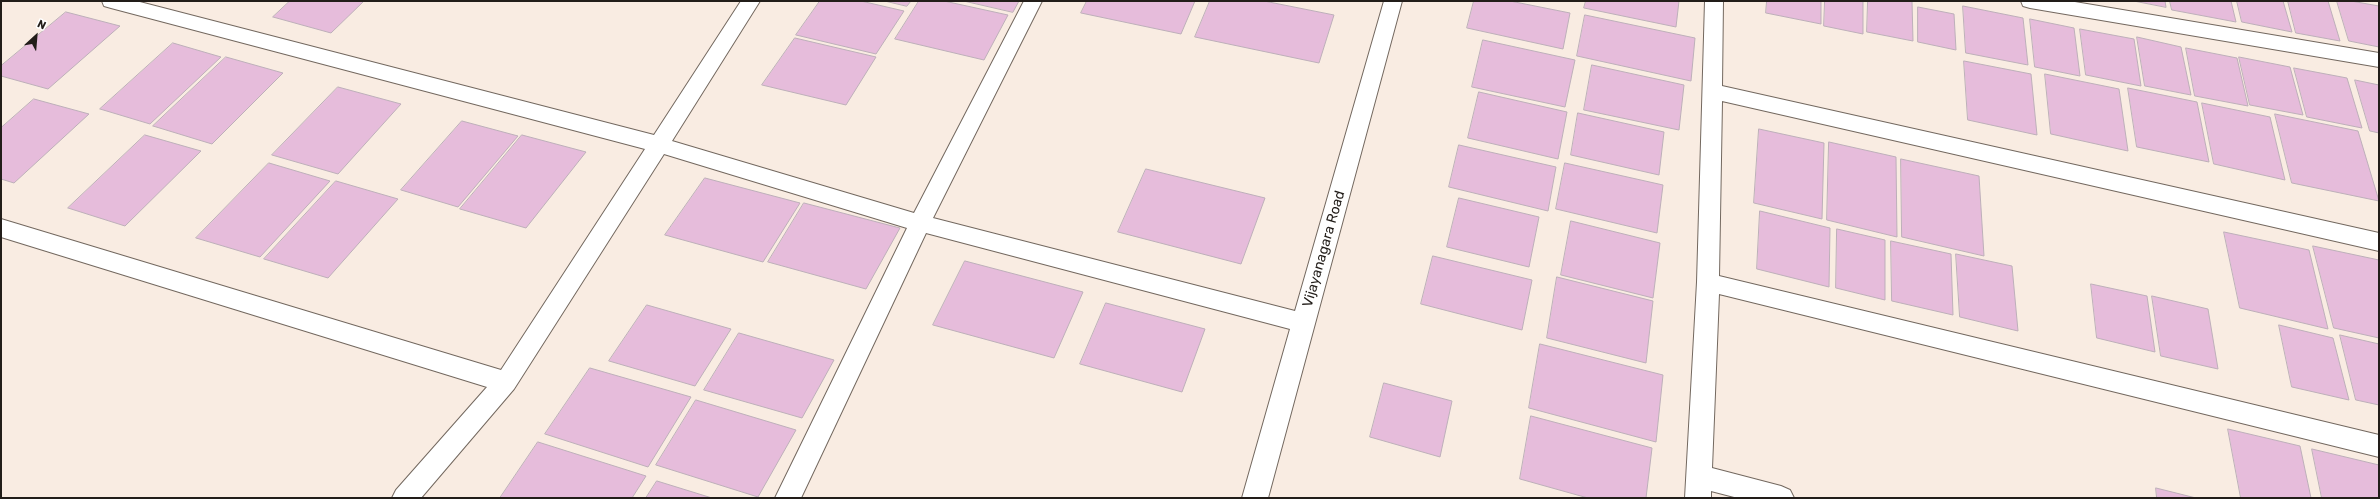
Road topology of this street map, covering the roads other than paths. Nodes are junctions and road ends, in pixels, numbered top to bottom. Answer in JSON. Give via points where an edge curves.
{"nodes":[{"id":1,"x":111,"y":1,"type":"edge"},
{"id":2,"x":751,"y":1,"type":"edge"},
{"id":3,"x":1033,"y":1,"type":"edge"},
{"id":4,"x":1393,"y":1,"type":"edge"},
{"id":5,"x":1714,"y":1,"type":"edge"},
{"id":6,"x":2030,"y":1,"type":"edge"},
{"id":7,"x":2379,"y":60,"type":"edge"},
{"id":8,"x":1712,"y":91,"type":"junction"},
{"id":9,"x":660,"y":146,"type":"junction"},
{"id":10,"x":920,"y":223,"type":"junction"},
{"id":11,"x":1,"y":228,"type":"edge"},
{"id":12,"x":2379,"y":242,"type":"edge"},
{"id":13,"x":1708,"y":282,"type":"junction"},
{"id":14,"x":1303,"y":323,"type":"junction"},
{"id":15,"x":506,"y":382,"type":"junction"},
{"id":16,"x":2379,"y":446,"type":"edge"},
{"id":17,"x":1699,"y":487,"type":"edge"},
{"id":18,"x":405,"y":498,"type":"edge"},
{"id":19,"x":788,"y":498,"type":"edge"},
{"id":20,"x":1255,"y":498,"type":"edge"},
{"id":21,"x":1781,"y":498,"type":"edge"}],
"edges":[{"from":1,"to":9,"type":"street"},
{"from":2,"to":9,"type":"street"},
{"from":3,"to":10,"type":"street"},
{"from":4,"to":14,"type":"street","name":"Vijayanagara Road"},
{"from":5,"to":8,"type":"street"},
{"from":6,"to":7,"type":"street"},
{"from":8,"to":12,"type":"street"},
{"from":8,"to":13,"type":"street"},
{"from":9,"to":10,"type":"street"},
{"from":9,"to":15,"type":"street"},
{"from":10,"to":14,"type":"street"},
{"from":10,"to":19,"type":"street"},
{"from":11,"to":15,"type":"street"},
{"from":13,"to":16,"type":"street"},
{"from":13,"to":17,"type":"street"},
{"from":14,"to":20,"type":"street","name":"Vijayanagara Road"},
{"from":15,"to":18,"type":"street"},
{"from":17,"to":21,"type":"street"}]}
